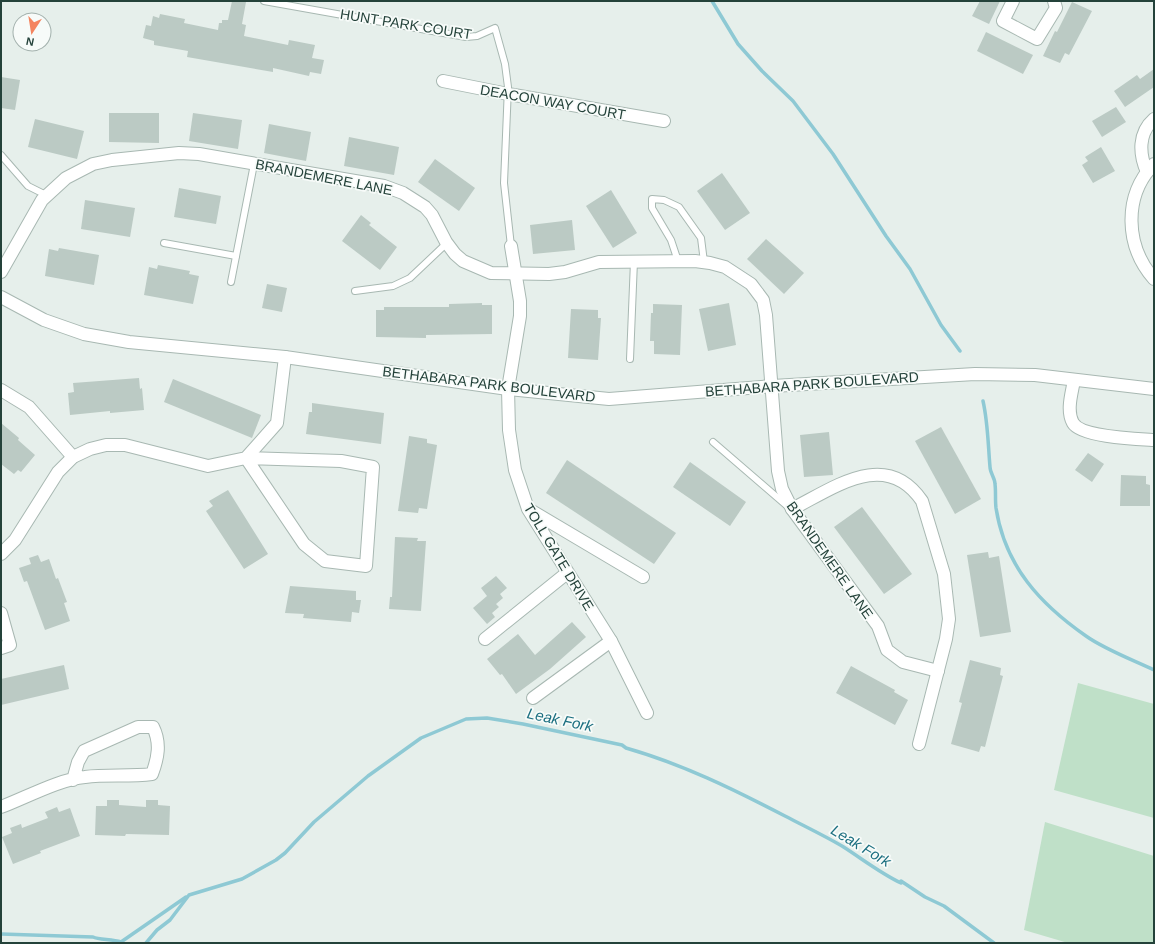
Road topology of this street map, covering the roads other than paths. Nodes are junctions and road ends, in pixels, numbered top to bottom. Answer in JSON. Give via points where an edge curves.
{"nodes":[{"id":1,"x":264,"y":1,"type":"edge"},
{"id":2,"x":1013,"y":1,"type":"edge"},
{"id":3,"x":1054,"y":1,"type":"edge"},
{"id":4,"x":443,"y":81,"type":"dead end"},
{"id":5,"x":508,"y":94,"type":"junction"},
{"id":6,"x":1154,"y":119,"type":"edge"},
{"id":7,"x":664,"y":121,"type":"dead end"},
{"id":8,"x":1,"y":155,"type":"edge"},
{"id":9,"x":254,"y":164,"type":"junction"},
{"id":10,"x":1150,"y":168,"type":"edge"},
{"id":11,"x":46,"y":195,"type":"junction"},
{"id":12,"x":164,"y":242,"type":"dead end"},
{"id":13,"x":447,"y":243,"type":"junction"},
{"id":14,"x":511,"y":246,"type":"joint"},
{"id":15,"x":236,"y":256,"type":"junction"},
{"id":16,"x":634,"y":260,"type":"junction"},
{"id":17,"x":678,"y":261,"type":"junction"},
{"id":18,"x":704,"y":262,"type":"junction"},
{"id":19,"x":1,"y":272,"type":"edge"},
{"id":20,"x":516,"y":274,"type":"junction"},
{"id":21,"x":1154,"y":279,"type":"edge"},
{"id":22,"x":231,"y":282,"type":"dead end"},
{"id":23,"x":355,"y":292,"type":"dead end"},
{"id":24,"x":1,"y":297,"type":"edge"},
{"id":25,"x":285,"y":357,"type":"junction"},
{"id":26,"x":630,"y":359,"type":"dead end"},
{"id":27,"x":1074,"y":380,"type":"junction"},
{"id":28,"x":773,"y":386,"type":"junction"},
{"id":29,"x":1154,"y":389,"type":"edge"},
{"id":30,"x":1,"y":390,"type":"edge"},
{"id":31,"x":508,"y":390,"type":"junction"},
{"id":32,"x":1154,"y":440,"type":"edge"},
{"id":33,"x":713,"y":442,"type":"dead end"},
{"id":34,"x":73,"y":457,"type":"junction"},
{"id":35,"x":246,"y":458,"type":"junction"},
{"id":36,"x":528,"y":509,"type":"junction"},
{"id":37,"x":792,"y":509,"type":"junction"},
{"id":38,"x":1,"y":554,"type":"edge"},
{"id":39,"x":567,"y":573,"type":"junction"},
{"id":40,"x":643,"y":577,"type":"dead end"},
{"id":41,"x":1,"y":613,"type":"edge"},
{"id":42,"x":485,"y":639,"type":"dead end"},
{"id":43,"x":611,"y":641,"type":"junction"},
{"id":44,"x":1,"y":648,"type":"edge"},
{"id":45,"x":938,"y":671,"type":"junction"},
{"id":46,"x":533,"y":698,"type":"dead end"},
{"id":47,"x":647,"y":713,"type":"dead end"},
{"id":48,"x":919,"y":744,"type":"dead end"},
{"id":49,"x":72,"y":780,"type":"junction"},
{"id":50,"x":1,"y":807,"type":"edge"}],
"edges":[{"from":1,"to":5,"type":"lane","name":"HUNT PARK COURT","via":[[466,37],[486,33],[495,28],[505,64]]},
{"from":2,"to":3,"type":"street","via":[[1003,21],[1038,39],[1056,8]]},
{"from":4,"to":5,"type":"street","name":"DEACON WAY COURT"},
{"from":5,"to":7,"type":"street","name":"DEACON WAY COURT"},
{"from":5,"to":14,"type":"lane","name":"HUNT PARK COURT","via":[[504,183]]},
{"from":6,"to":10,"type":"street","via":[[1145,130],[1142,140],[1142,161]]},
{"from":8,"to":11,"type":"lane","via":[[28,186]]},
{"from":9,"to":11,"type":"street","name":"BRANDEMERE LANE","via":[[192,154],[112,160],[83,168]]},
{"from":9,"to":13,"type":"street","name":"BRANDEMERE LANE","via":[[384,186],[417,201],[432,215]]},
{"from":9,"to":15,"type":"lane"},
{"from":10,"to":21,"type":"street","via":[[1133,200],[1131,231],[1140,259]]},
{"from":11,"to":19,"type":"street","name":"BRANDEMERE LANE"},
{"from":12,"to":15,"type":"lane"},
{"from":13,"to":20,"type":"street","name":"BRANDEMERE LANE","via":[[463,261],[481,270]]},
{"from":13,"to":23,"type":"lane","via":[[410,278],[394,286]]},
{"from":14,"to":20,"type":"street","name":"TOLL GATE DRIVE"},
{"from":15,"to":22,"type":"lane"},
{"from":16,"to":17,"type":"street","name":"BRANDEMERE LANE"},
{"from":16,"to":20,"type":"street","name":"BRANDEMERE LANE","via":[[599,262],[550,274]]},
{"from":16,"to":26,"type":"lane"},
{"from":17,"to":18,"type":"street","name":"BRANDEMERE LANE"},
{"from":17,"to":18,"type":"lane","via":[[671,240],[652,208],[652,200],[664,200],[679,207],[701,238]]},
{"from":18,"to":28,"type":"street","name":"BRANDEMERE LANE","via":[[725,267],[739,274],[751,284],[763,300]]},
{"from":20,"to":31,"type":"street","name":"TOLL GATE DRIVE","via":[[520,316]]},
{"from":24,"to":25,"type":"street","name":"BETHABARA PARK BOULEVARD","via":[[44,320],[84,334],[129,342]]},
{"from":25,"to":31,"type":"street","name":"BETHABARA PARK BOULEVARD"},
{"from":25,"to":35,"type":"street","via":[[277,423]]},
{"from":27,"to":28,"type":"street","name":"BETHABARA PARK BOULEVARD","via":[[1035,375],[975,374]]},
{"from":27,"to":29,"type":"street","name":"BETHABARA PARK BOULEVARD"},
{"from":27,"to":32,"type":"street","via":[[1070,408],[1074,424],[1083,430],[1118,437]]},
{"from":28,"to":31,"type":"street","name":"BETHABARA PARK BOULEVARD","via":[[609,399]]},
{"from":28,"to":37,"type":"street","name":"BRANDEMERE LANE","via":[[778,471],[782,489]]},
{"from":30,"to":34,"type":"street","via":[[29,407]]},
{"from":31,"to":36,"type":"street","name":"TOLL GATE DRIVE","via":[[515,470]]},
{"from":33,"to":37,"type":"lane"},
{"from":34,"to":35,"type":"street","via":[[95,447],[125,445],[208,466]]},
{"from":34,"to":38,"type":"street","via":[[58,472],[15,540]]},
{"from":35,"to":35,"type":"street","via":[[304,544],[325,561],[366,566],[373,467],[342,461]]},
{"from":36,"to":39,"type":"street","name":"TOLL GATE DRIVE"},
{"from":36,"to":40,"type":"street"},
{"from":37,"to":45,"type":"street","name":"BRANDEMERE LANE","via":[[878,626],[887,650],[903,662]]},
{"from":37,"to":45,"type":"street","via":[[860,476],[891,476],[917,492],[928,515],[944,574],[949,604],[946,639]]},
{"from":39,"to":42,"type":"street"},
{"from":39,"to":43,"type":"street","name":"TOLL GATE DRIVE"},
{"from":41,"to":44,"type":"street","via":[[10,645]]},
{"from":43,"to":46,"type":"street"},
{"from":43,"to":47,"type":"street","name":"TOLL GATE DRIVE"},
{"from":45,"to":48,"type":"street"},
{"from":49,"to":49,"type":"street","via":[[84,777],[131,777],[152,774],[158,756],[158,736],[153,727],[138,727],[84,751]]},
{"from":49,"to":50,"type":"street"}]}
